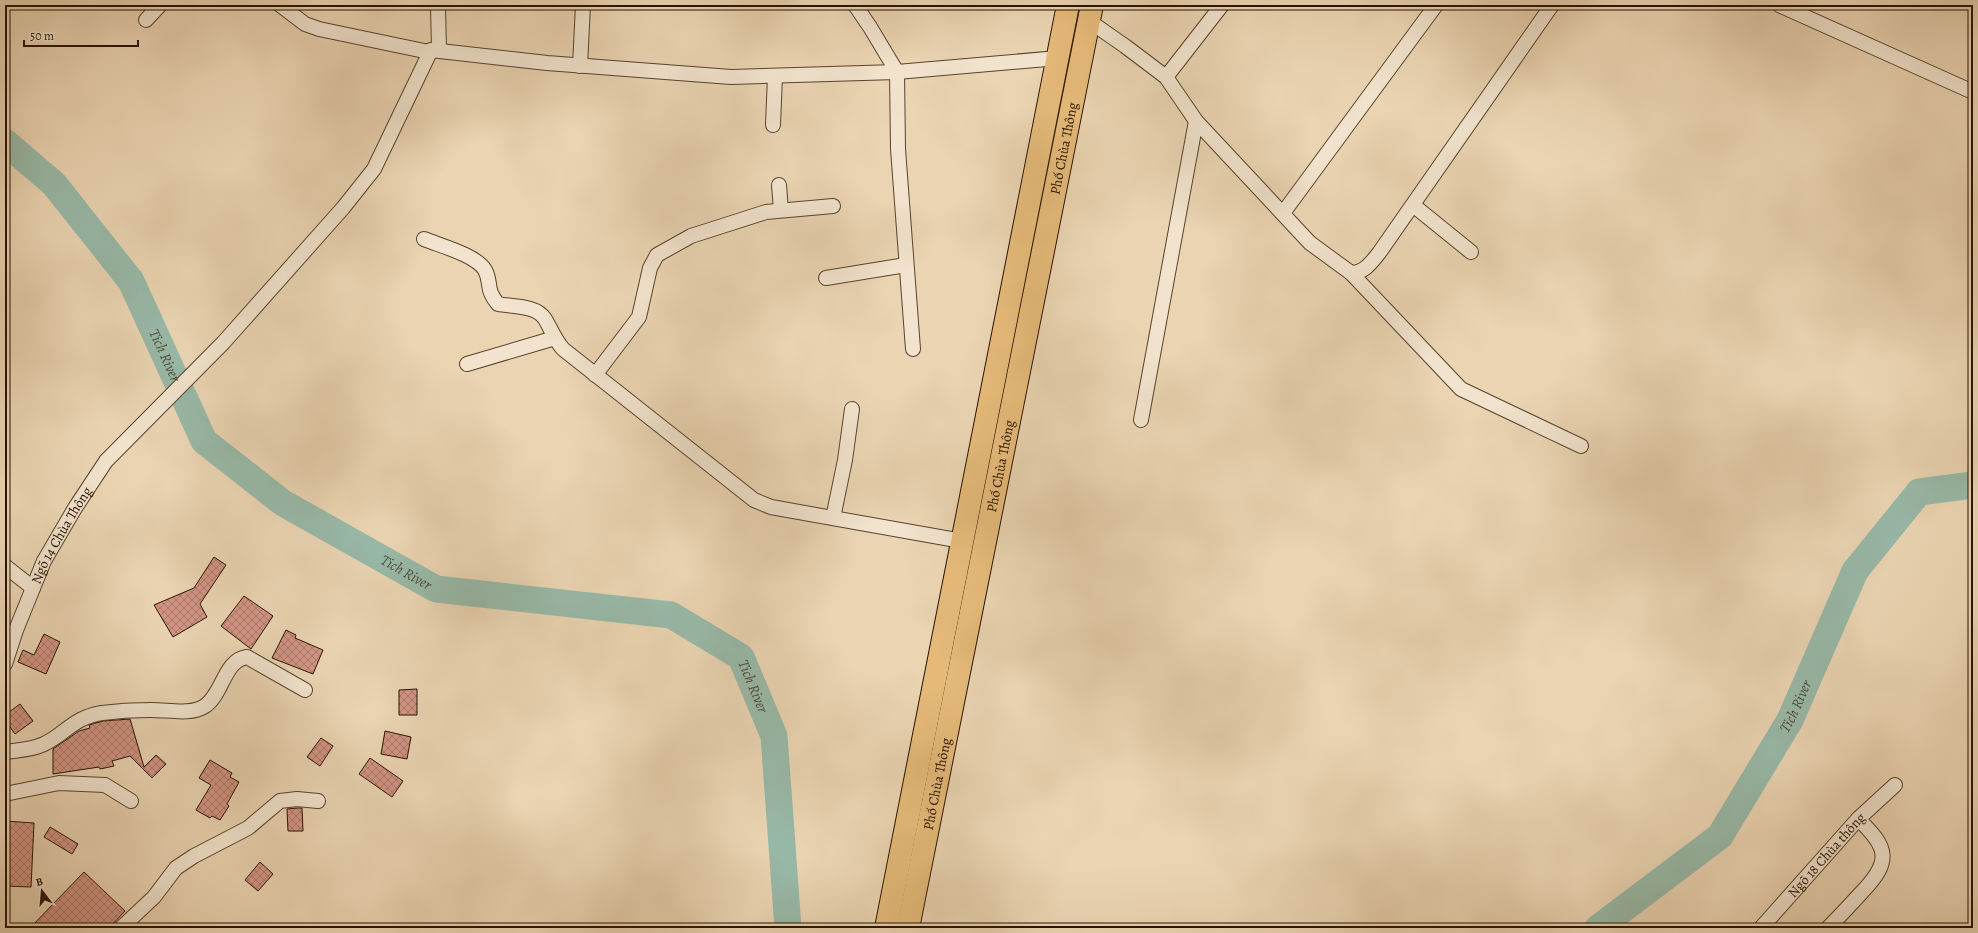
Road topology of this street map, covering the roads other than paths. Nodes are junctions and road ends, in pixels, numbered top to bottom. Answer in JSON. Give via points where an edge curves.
{"nodes":[{"id":1,"x":160,"y":5,"type":"edge"},
{"id":2,"x":280,"y":5,"type":"edge"},
{"id":3,"x":438,"y":5,"type":"edge"},
{"id":4,"x":583,"y":5,"type":"edge"},
{"id":5,"x":855,"y":5,"type":"edge"},
{"id":6,"x":1068,"y":5,"type":"edge"},
{"id":7,"x":1222,"y":5,"type":"edge"},
{"id":8,"x":1436,"y":5,"type":"edge"},
{"id":9,"x":1552,"y":5,"type":"edge"},
{"id":10,"x":1779,"y":5,"type":"edge"},
{"id":11,"x":1090,"y":13,"type":"edge"},
{"id":12,"x":146,"y":20,"type":"dead end"},
{"id":13,"x":434,"y":51,"type":"junction"},
{"id":14,"x":1058,"y":58,"type":"junction"},
{"id":15,"x":580,"y":66,"type":"junction"},
{"id":16,"x":897,"y":72,"type":"junction"},
{"id":17,"x":775,"y":76,"type":"junction"},
{"id":18,"x":1166,"y":77,"type":"junction"},
{"id":19,"x":1973,"y":92,"type":"edge"},
{"id":20,"x":1196,"y":121,"type":"junction"},
{"id":21,"x":773,"y":125,"type":"dead end"},
{"id":22,"x":779,"y":185,"type":"dead end"},
{"id":23,"x":1413,"y":205,"type":"junction"},
{"id":24,"x":833,"y":206,"type":"dead end"},
{"id":25,"x":781,"y":210,"type":"junction"},
{"id":26,"x":1283,"y":213,"type":"junction"},
{"id":27,"x":424,"y":239,"type":"dead end"},
{"id":28,"x":1472,"y":252,"type":"dead end"},
{"id":29,"x":906,"y":265,"type":"junction"},
{"id":30,"x":1351,"y":273,"type":"junction"},
{"id":31,"x":826,"y":278,"type":"dead end"},
{"id":32,"x":555,"y":338,"type":"junction"},
{"id":33,"x":913,"y":349,"type":"dead end"},
{"id":34,"x":466,"y":364,"type":"dead end"},
{"id":35,"x":595,"y":375,"type":"junction"},
{"id":36,"x":852,"y":409,"type":"dead end"},
{"id":37,"x":1141,"y":420,"type":"dead end"},
{"id":38,"x":1581,"y":446,"type":"dead end"},
{"id":39,"x":833,"y":518,"type":"junction"},
{"id":40,"x":962,"y":541,"type":"junction"},
{"id":41,"x":5,"y":566,"type":"edge"},
{"id":42,"x":33,"y":588,"type":"junction"},
{"id":43,"x":5,"y":664,"type":"edge"},
{"id":44,"x":305,"y":690,"type":"dead end"},
{"id":45,"x":5,"y":752,"type":"edge"},
{"id":46,"x":1895,"y":785,"type":"dead end"},
{"id":47,"x":5,"y":794,"type":"edge"},
{"id":48,"x":131,"y":801,"type":"dead end"},
{"id":49,"x":318,"y":801,"type":"dead end"},
{"id":50,"x":1858,"y":819,"type":"junction"},
{"id":51,"x":121,"y":928,"type":"edge"},
{"id":52,"x":886,"y":928,"type":"edge"},
{"id":53,"x":908,"y":928,"type":"edge"},
{"id":54,"x":1760,"y":928,"type":"edge"},
{"id":55,"x":1828,"y":928,"type":"edge"}],
"edges":[{"from":1,"to":12,"type":"street"},
{"from":2,"to":13,"type":"street","via":[[306,24],[319,29]]},
{"from":3,"to":13,"type":"street"},
{"from":4,"to":15,"type":"street"},
{"from":5,"to":16,"type":"street"},
{"from":6,"to":14,"type":"highway","name":"Phố Chùa Thông"},
{"from":7,"to":18,"type":"street"},
{"from":8,"to":26,"type":"street"},
{"from":9,"to":23,"type":"street"},
{"from":10,"to":19,"type":"street"},
{"from":11,"to":18,"type":"street","via":[[1125,46]]},
{"from":11,"to":53,"type":"highway","name":"Phố Chùa Thông"},
{"from":13,"to":15,"type":"street"},
{"from":13,"to":42,"type":"street","name":"Ngõ 14 Chùa Thông","via":[[374,169],[343,208],[223,343],[106,462],[79,501],[44,561]]},
{"from":14,"to":16,"type":"street"},
{"from":14,"to":40,"type":"highway","name":"Phố Chùa Thông"},
{"from":15,"to":17,"type":"street","via":[[731,77]]},
{"from":16,"to":17,"type":"street"},
{"from":16,"to":29,"type":"street","via":[[898,149]]},
{"from":17,"to":21,"type":"street"},
{"from":18,"to":20,"type":"street"},
{"from":20,"to":26,"type":"street"},
{"from":20,"to":37,"type":"street"},
{"from":22,"to":25,"type":"street"},
{"from":23,"to":28,"type":"street"},
{"from":23,"to":30,"type":"street","via":[[1379,254],[1364,270]]},
{"from":24,"to":25,"type":"street"},
{"from":25,"to":35,"type":"street","via":[[766,212],[706,231],[657,255],[652,261],[639,317]]},
{"from":26,"to":30,"type":"street","via":[[1310,243]]},
{"from":27,"to":32,"type":"street","via":[[478,261],[485,271],[490,294],[498,304],[536,312],[544,318]]},
{"from":29,"to":31,"type":"street"},
{"from":29,"to":33,"type":"street"},
{"from":30,"to":38,"type":"street","via":[[1461,389]]},
{"from":32,"to":34,"type":"street"},
{"from":32,"to":35,"type":"street","via":[[563,349]]},
{"from":35,"to":39,"type":"street","via":[[754,500],[771,507]]},
{"from":36,"to":39,"type":"street"},
{"from":39,"to":40,"type":"street"},
{"from":40,"to":52,"type":"highway","name":"Phố Chùa Thông"},
{"from":41,"to":42,"type":"street"},
{"from":42,"to":43,"type":"street","name":"Ngõ 14 Chùa Thông"},
{"from":44,"to":45,"type":"street","via":[[247,657],[240,658],[230,668],[213,698],[200,708],[186,711],[123,711],[89,716],[78,720],[34,748]]},
{"from":46,"to":50,"type":"street","name":"Ngõ 18 Chùa thông"},
{"from":47,"to":48,"type":"street","via":[[60,783],[105,785]]},
{"from":49,"to":51,"type":"street","via":[[280,801],[248,828],[194,856],[176,868],[154,897]]},
{"from":50,"to":54,"type":"street","name":"Ngõ 18 Chùa thông"},
{"from":50,"to":55,"type":"street","name":"Ngõ 18 Chùa thông","via":[[1879,842],[1883,863],[1877,877]]}]}
